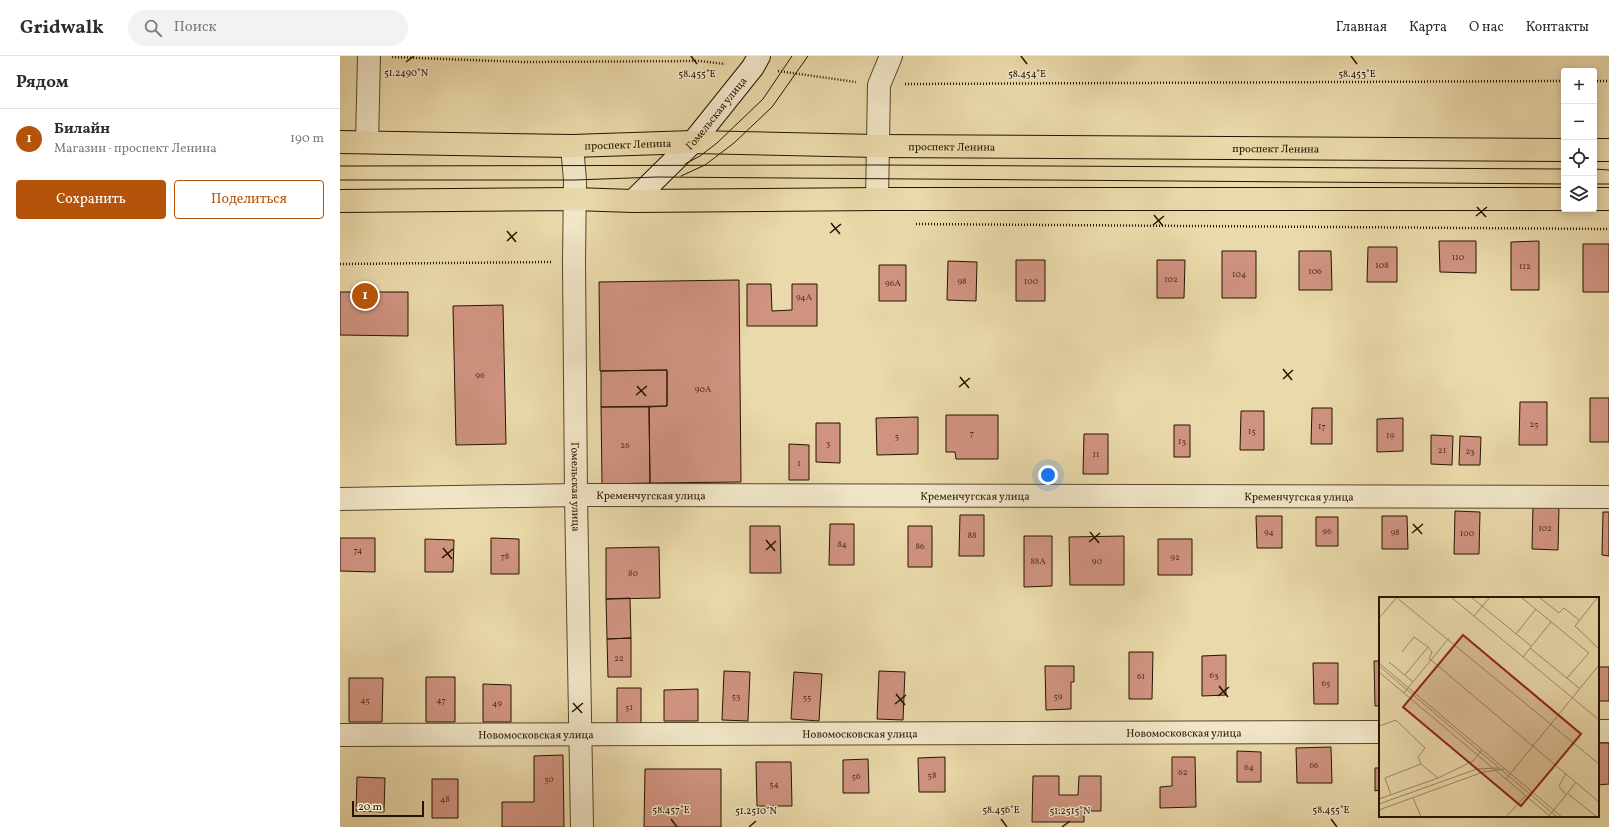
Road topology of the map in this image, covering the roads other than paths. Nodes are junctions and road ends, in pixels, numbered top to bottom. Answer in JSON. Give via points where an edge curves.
{"nodes":[{"id":1,"x":369,"y":56,"type":"edge"},
{"id":2,"x":891,"y":56,"type":"edge"},
{"id":3,"x":756,"y":61,"type":"edge"},
{"id":4,"x":340,"y":142,"type":"edge"},
{"id":5,"x":367,"y":142,"type":"junction"},
{"id":6,"x":693,"y":142,"type":"junction"},
{"id":7,"x":572,"y":146,"type":"junction"},
{"id":8,"x":877,"y":146,"type":"junction"},
{"id":9,"x":1561,"y":150,"type":"edge"},
{"id":10,"x":1597,"y":150,"type":"edge"},
{"id":11,"x":1609,"y":150,"type":"edge"},
{"id":12,"x":574,"y":199,"type":"junction"},
{"id":13,"x":877,"y":199,"type":"junction"},
{"id":14,"x":1561,"y":199,"type":"edge"},
{"id":15,"x":1597,"y":199,"type":"edge"},
{"id":16,"x":1609,"y":199,"type":"edge"},
{"id":17,"x":340,"y":201,"type":"edge"},
{"id":18,"x":633,"y":201,"type":"junction"},
{"id":19,"x":576,"y":495,"type":"junction"},
{"id":20,"x":1609,"y":497,"type":"edge"},
{"id":21,"x":340,"y":499,"type":"edge"},
{"id":22,"x":1379,"y":732,"type":"edge"},
{"id":23,"x":581,"y":734,"type":"junction"},
{"id":24,"x":340,"y":735,"type":"edge"},
{"id":25,"x":582,"y":827,"type":"edge"}],
"edges":[{"from":1,"to":5,"type":"street"},
{"from":2,"to":8,"type":"street","via":[[879,85]]},
{"from":3,"to":6,"type":"street","name":"Гомельская улица"},
{"from":4,"to":5,"type":"main road","name":"проспект Ленина"},
{"from":5,"to":7,"type":"main road","name":"проспект Ленина"},
{"from":6,"to":7,"type":"main road","name":"проспект Ленина"},
{"from":6,"to":8,"type":"main road","name":"проспект Ленина"},
{"from":6,"to":18,"type":"street","name":"Гомельская улица"},
{"from":7,"to":12,"type":"street","name":"Гомельская улица"},
{"from":8,"to":9,"type":"main road","name":"проспект Ленина"},
{"from":8,"to":13,"type":"street"},
{"from":10,"to":11,"type":"main road"},
{"from":12,"to":17,"type":"main road"},
{"from":12,"to":18,"type":"main road"},
{"from":12,"to":19,"type":"street","name":"Гомельская улица"},
{"from":13,"to":14,"type":"main road"},
{"from":13,"to":18,"type":"main road"},
{"from":15,"to":16,"type":"main road"},
{"from":19,"to":20,"type":"street","name":"Кременчугская улица"},
{"from":19,"to":21,"type":"street","name":"Кременчугская улица"},
{"from":19,"to":23,"type":"street","name":"Гомельская улица"},
{"from":22,"to":23,"type":"street","name":"Новомосковская улица"},
{"from":23,"to":24,"type":"street","name":"Новомосковская улица"},
{"from":23,"to":25,"type":"street","name":"Гомельская улица"}]}
